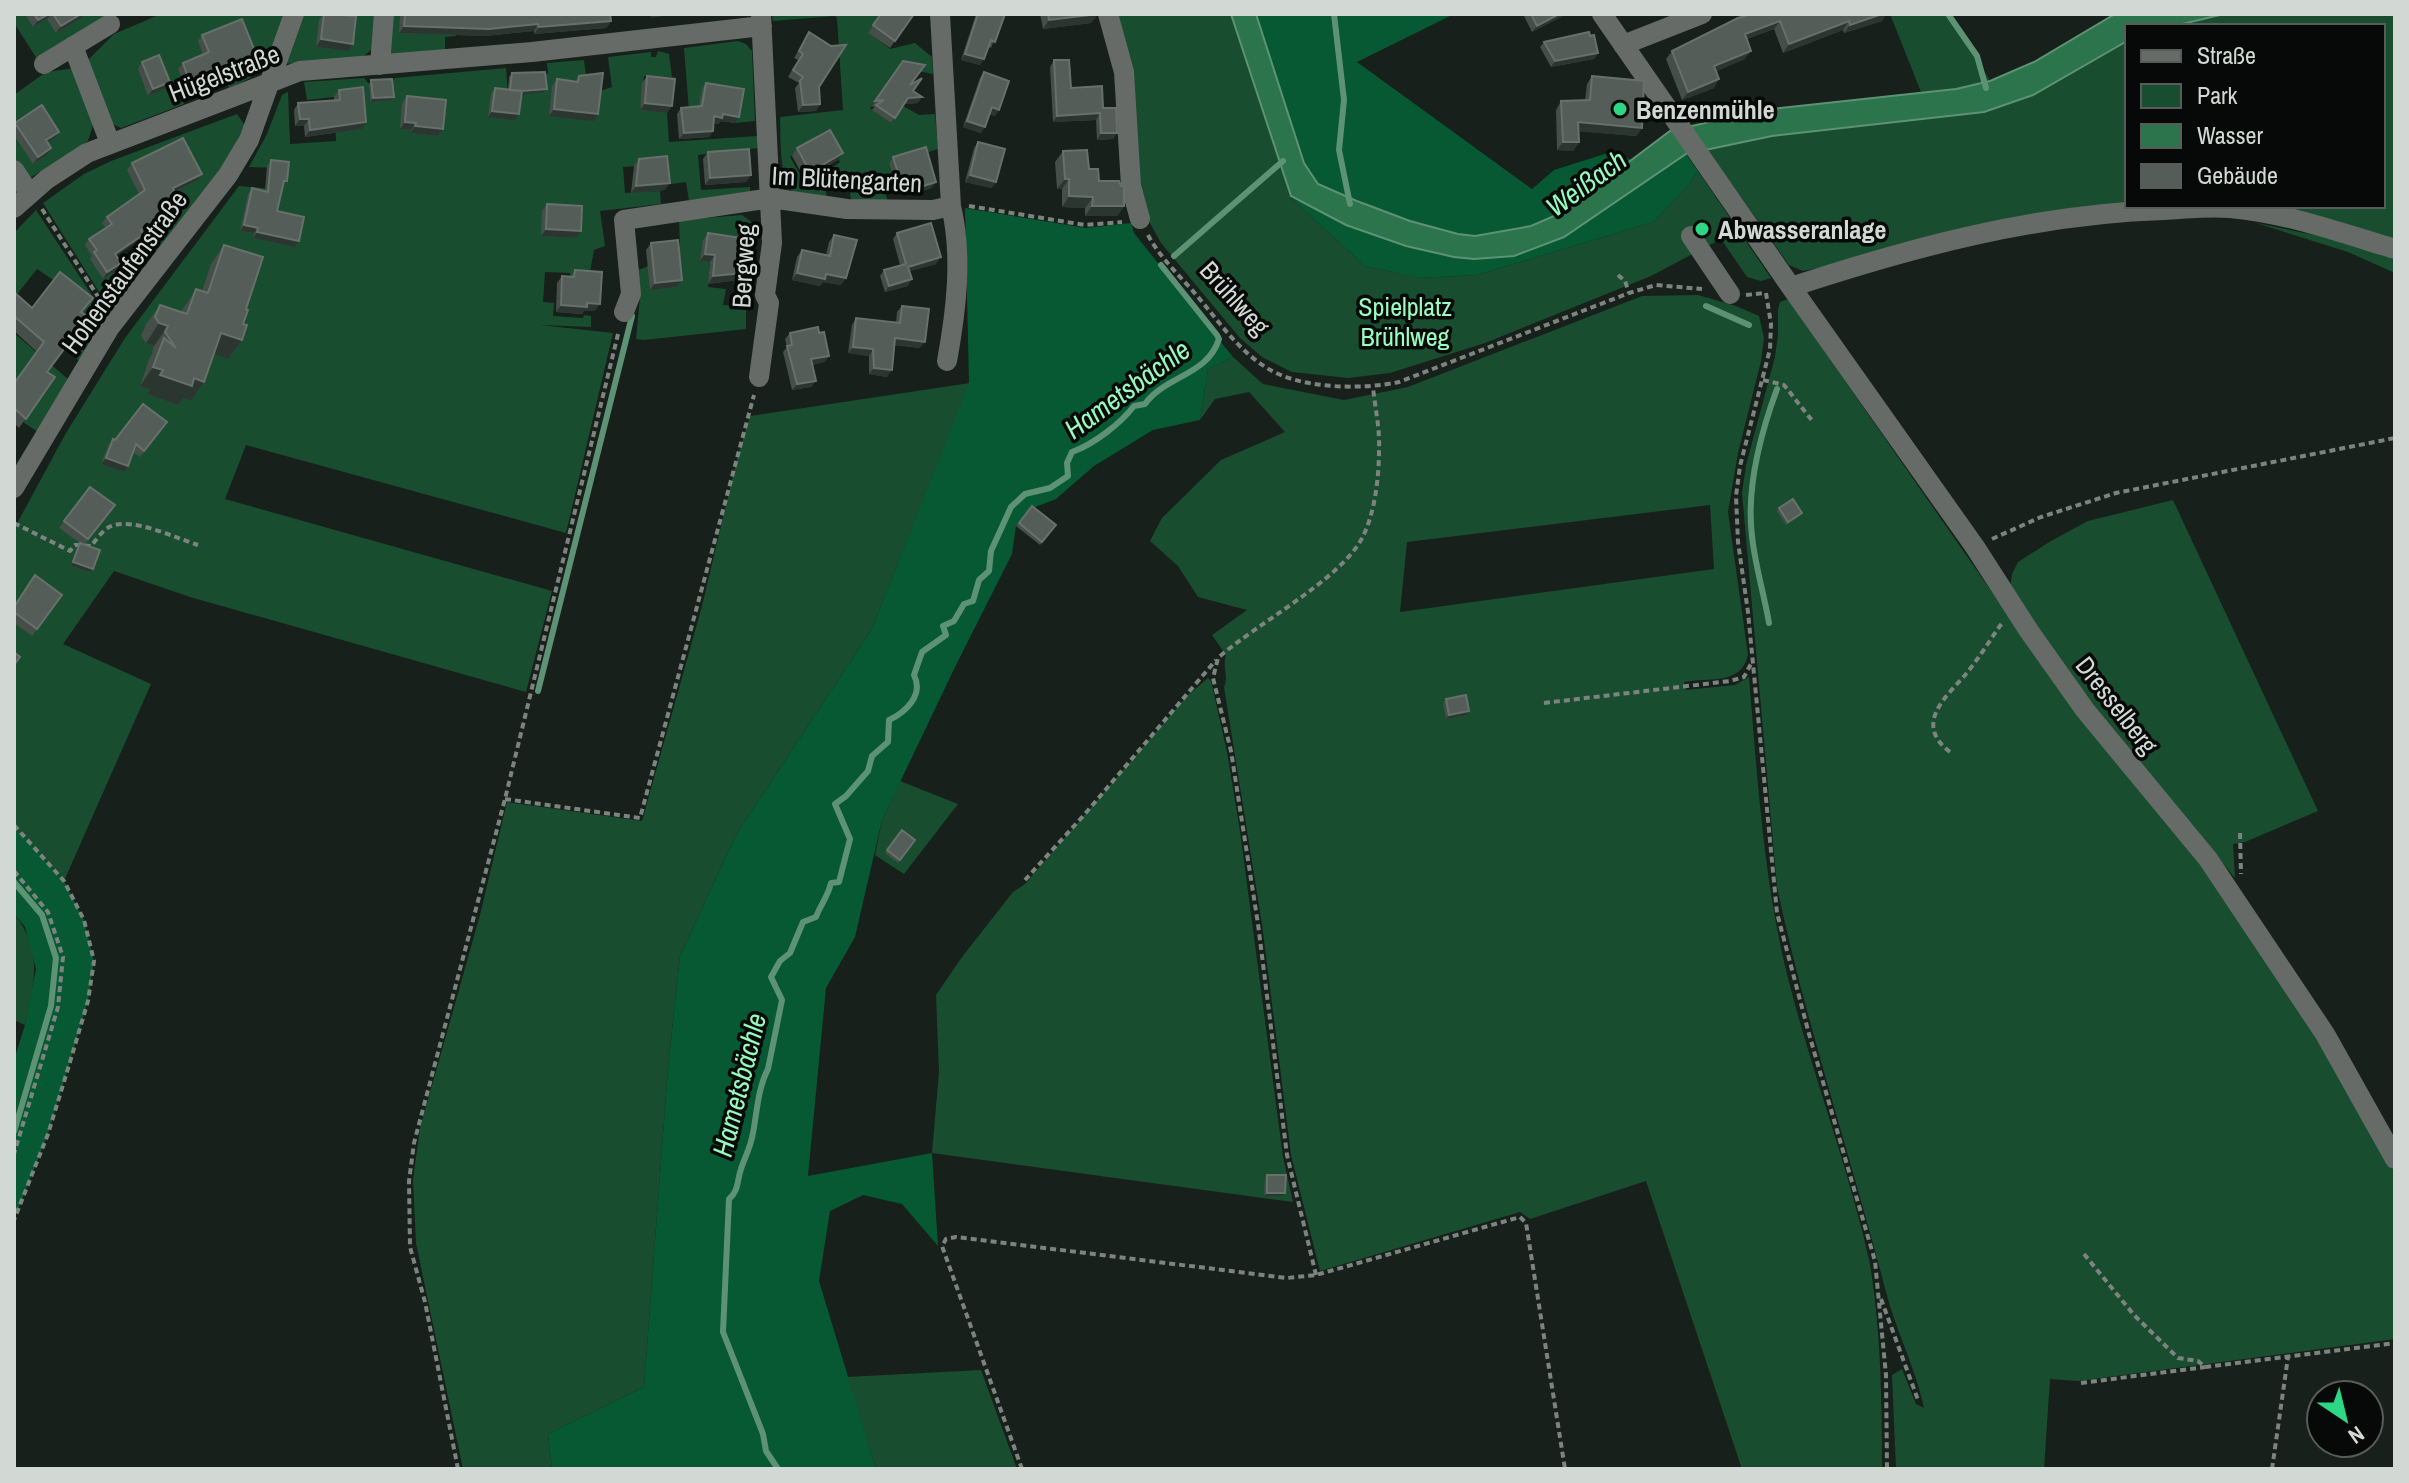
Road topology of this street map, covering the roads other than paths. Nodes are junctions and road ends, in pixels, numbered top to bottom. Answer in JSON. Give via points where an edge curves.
{"nodes":[{"id":1,"x":294,"y":14,"type":"edge"},
{"id":2,"x":384,"y":14,"type":"edge"},
{"id":3,"x":940,"y":14,"type":"edge"},
{"id":4,"x":1108,"y":14,"type":"edge"},
{"id":5,"x":1602,"y":14,"type":"edge"},
{"id":6,"x":1702,"y":14,"type":"edge"},
{"id":7,"x":762,"y":20,"type":"edge"},
{"id":8,"x":110,"y":24,"type":"dead end"},
{"id":9,"x":1623,"y":45,"type":"junction"},
{"id":10,"x":73,"y":46,"type":"junction"},
{"id":11,"x":44,"y":64,"type":"dead end"},
{"id":12,"x":380,"y":65,"type":"junction"},
{"id":13,"x":270,"y":84,"type":"junction"},
{"id":14,"x":110,"y":143,"type":"junction"},
{"id":15,"x":14,"y":170,"type":"edge"},
{"id":16,"x":30,"y":194,"type":"junction"},
{"id":17,"x":771,"y":198,"type":"junction"},
{"id":18,"x":951,"y":206,"type":"junction"},
{"id":19,"x":14,"y":208,"type":"edge"},
{"id":20,"x":1140,"y":219,"type":"road end"},
{"id":21,"x":1691,"y":236,"type":"dead end"},
{"id":22,"x":2395,"y":249,"type":"edge"},
{"id":23,"x":1791,"y":287,"type":"junction"},
{"id":24,"x":1730,"y":294,"type":"road end"},
{"id":25,"x":627,"y":303,"type":"road end"},
{"id":26,"x":947,"y":361,"type":"dead end"},
{"id":27,"x":759,"y":377,"type":"road end"},
{"id":28,"x":14,"y":488,"type":"edge"},
{"id":29,"x":2395,"y":1159,"type":"edge"}],
"edges":[{"from":1,"to":13,"type":"street","name":"Hohenstaufenstraße"},
{"from":2,"to":12,"type":"street"},
{"from":3,"to":18,"type":"street","name":"Im Blütengarten"},
{"from":4,"to":20,"type":"street","via":[[1124,72],[1131,186]]},
{"from":5,"to":9,"type":"street","name":"Dresselberg"},
{"from":6,"to":9,"type":"street"},
{"from":7,"to":12,"type":"street","name":"Hügelstraße","via":[[532,52]]},
{"from":7,"to":17,"type":"street","name":"Bergweg"},
{"from":8,"to":10,"type":"street"},
{"from":9,"to":23,"type":"street","name":"Dresselberg"},
{"from":10,"to":11,"type":"street"},
{"from":10,"to":14,"type":"street"},
{"from":12,"to":13,"type":"street","name":"Hügelstraße","via":[[300,71]]},
{"from":13,"to":14,"type":"street","name":"Hügelstraße"},
{"from":13,"to":28,"type":"street","name":"Hohenstaufenstraße","via":[[249,140],[228,175],[115,321]]},
{"from":14,"to":16,"type":"street","name":"Hügelstraße","via":[[67,165]]},
{"from":15,"to":16,"type":"street"},
{"from":16,"to":19,"type":"street","name":"Hügelstraße"},
{"from":17,"to":18,"type":"street","name":"Im Blütengarten","via":[[847,209]]},
{"from":17,"to":25,"type":"street","name":"Im Blütengarten","via":[[624,220]]},
{"from":17,"to":27,"type":"street","name":"Bergweg","via":[[765,295],[769,303]]},
{"from":18,"to":26,"type":"street","name":"Im Blütengarten","via":[[956,277]]},
{"from":21,"to":24,"type":"street"},
{"from":22,"to":23,"type":"street","via":[[2307,223],[2230,208],[2118,212],[1975,233]]},
{"from":23,"to":29,"type":"street","name":"Dresselberg","via":[[2085,710],[2208,859],[2325,1034]]}]}
